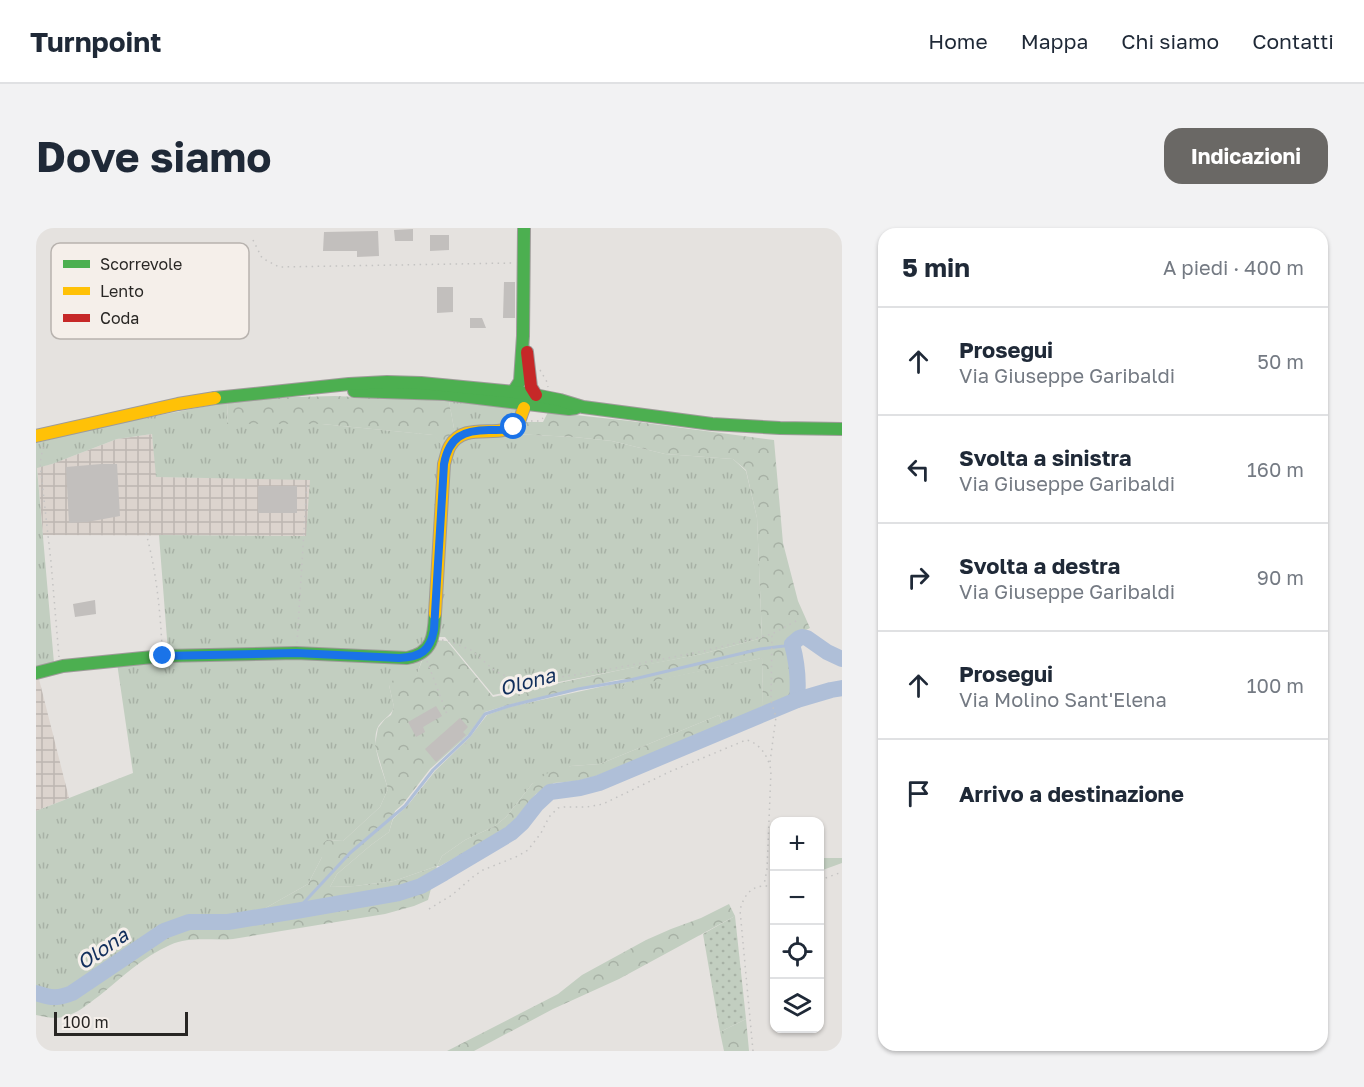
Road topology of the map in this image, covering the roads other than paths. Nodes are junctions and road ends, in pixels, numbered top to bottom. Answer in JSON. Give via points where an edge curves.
{"nodes":[{"id":1,"x":524,"y":228,"type":"edge"},
{"id":2,"x":523,"y":336,"type":"junction"},
{"id":3,"x":323,"y":387,"type":"junction"},
{"id":4,"x":397,"y":392,"type":"junction"},
{"id":5,"x":513,"y":392,"type":"junction"},
{"id":6,"x":532,"y":392,"type":"junction"},
{"id":7,"x":583,"y":406,"type":"junction"},
{"id":8,"x":524,"y":408,"type":"dead end"},
{"id":9,"x":842,"y":429,"type":"edge"},
{"id":10,"x":40,"y":435,"type":"edge"},
{"id":11,"x":36,"y":673,"type":"edge"}],
"edges":[{"from":1,"to":2,"type":"street"},
{"from":2,"to":5,"type":"street","via":[[520,381]]},
{"from":2,"to":6,"type":"street"},
{"from":3,"to":4,"type":"street"},
{"from":3,"to":5,"type":"street","via":[[389,383]]},
{"from":3,"to":10,"type":"street","via":[[198,401]]},
{"from":4,"to":6,"type":"street","via":[[440,389],[522,398]]},
{"from":4,"to":7,"type":"street","via":[[569,409]]},
{"from":5,"to":6,"type":"street"},
{"from":6,"to":7,"type":"street"},
{"from":7,"to":9,"type":"street","via":[[712,424]]},
{"from":8,"to":11,"type":"street","via":[[514,427],[460,435],[446,454],[432,638],[424,652],[399,658],[296,653],[163,656]]}]}
